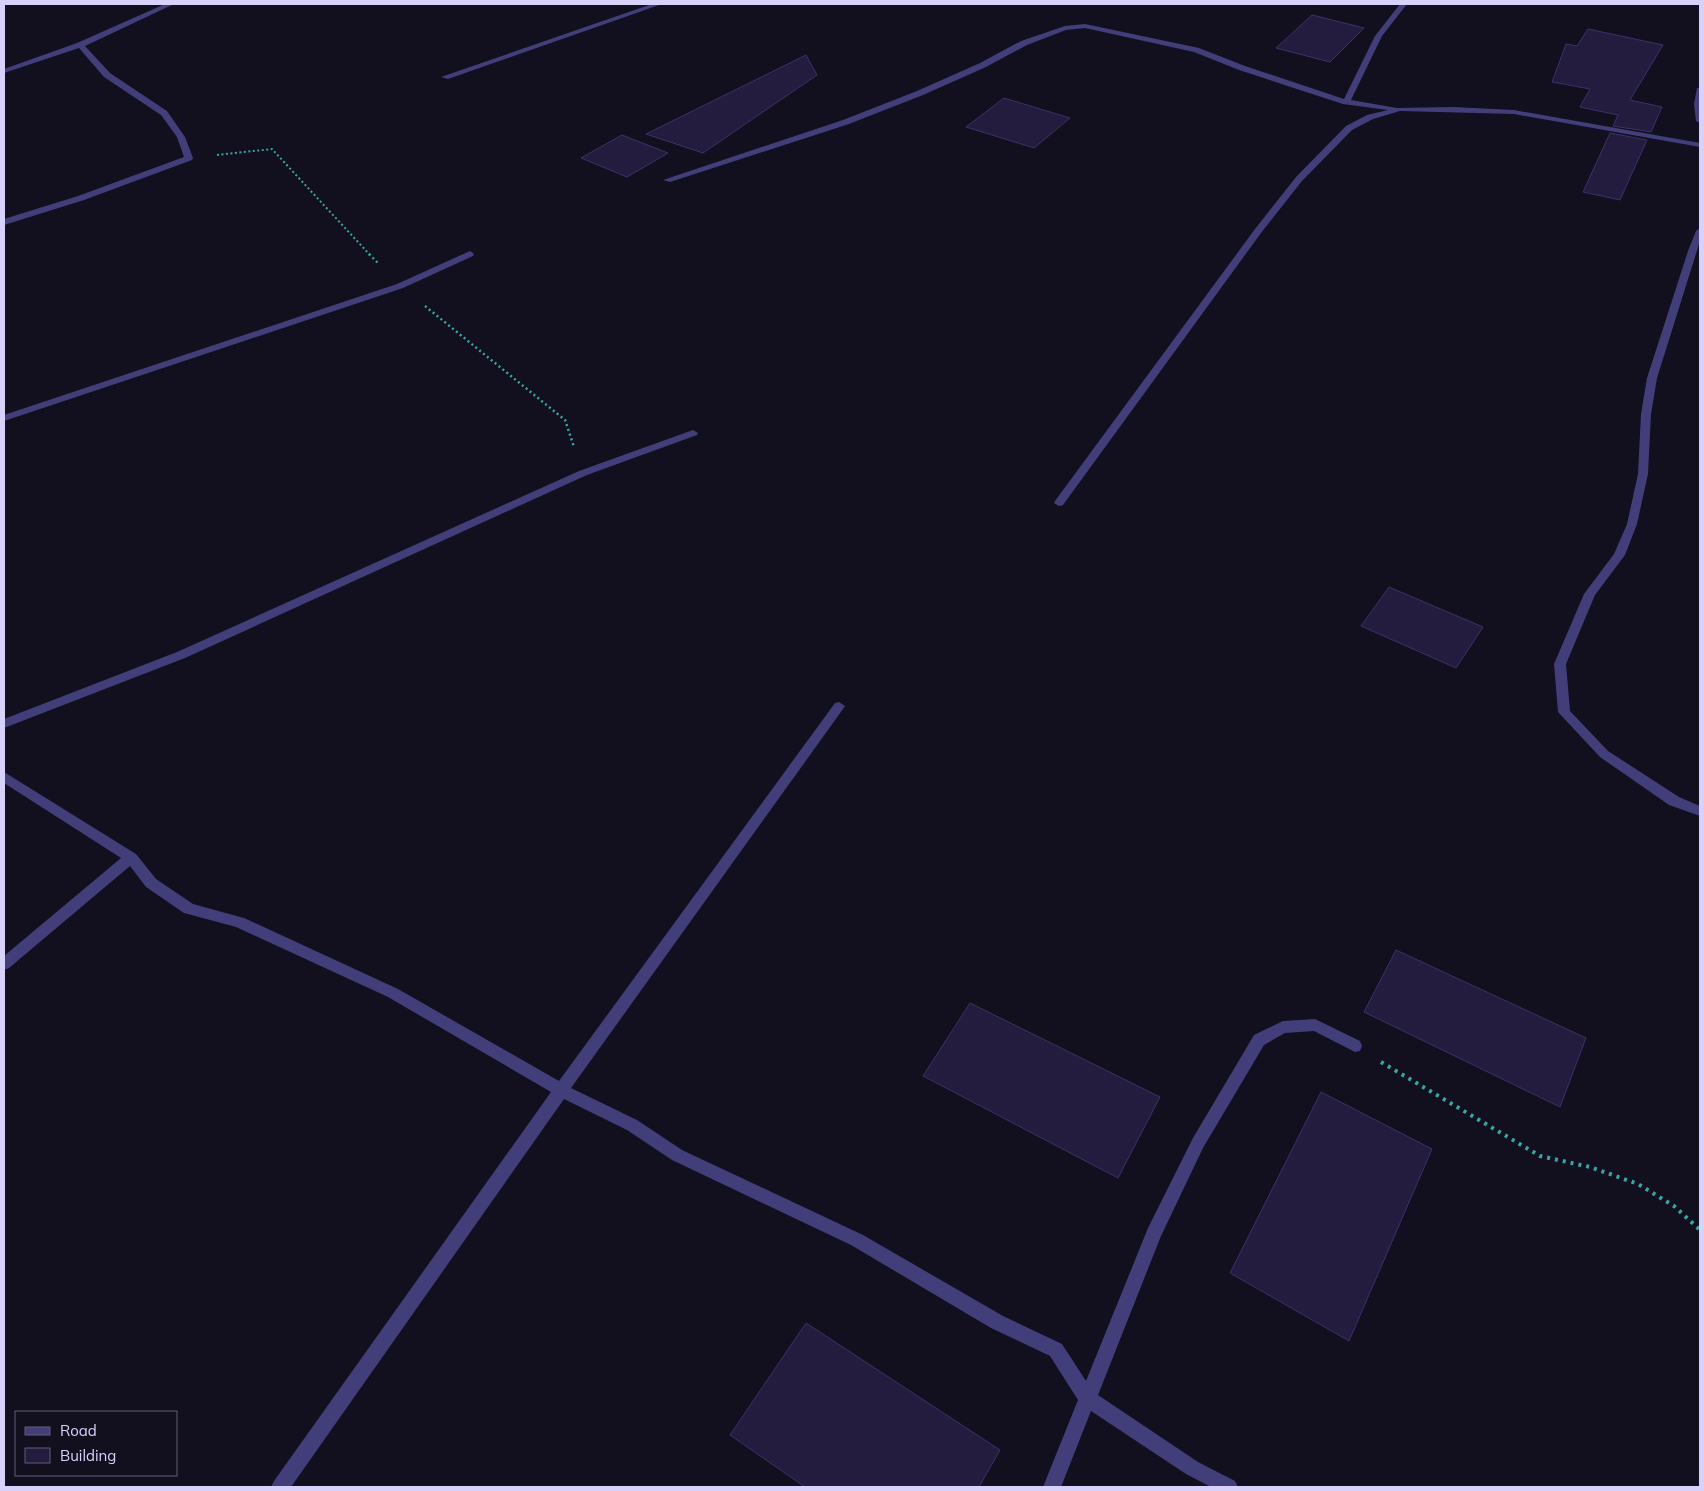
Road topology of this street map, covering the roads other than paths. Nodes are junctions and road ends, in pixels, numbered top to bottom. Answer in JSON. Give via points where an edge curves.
{"nodes":[{"id":1,"x":170,"y":4,"type":"edge"},
{"id":2,"x":658,"y":4,"type":"edge"},
{"id":3,"x":1403,"y":4,"type":"edge"},
{"id":4,"x":80,"y":45,"type":"junction"},
{"id":5,"x":4,"y":71,"type":"edge"},
{"id":6,"x":446,"y":77,"type":"dead end"},
{"id":7,"x":1700,"y":90,"type":"edge"},
{"id":8,"x":1346,"y":102,"type":"junction"},
{"id":9,"x":1400,"y":109,"type":"junction"},
{"id":10,"x":1700,"y":122,"type":"edge"},
{"id":11,"x":1700,"y":145,"type":"edge"},
{"id":12,"x":667,"y":180,"type":"dead end"},
{"id":13,"x":4,"y":222,"type":"edge"},
{"id":14,"x":1700,"y":232,"type":"edge"},
{"id":15,"x":470,"y":254,"type":"dead end"},
{"id":16,"x":4,"y":418,"type":"edge"},
{"id":17,"x":693,"y":433,"type":"dead end"},
{"id":18,"x":1059,"y":503,"type":"dead end"},
{"id":19,"x":840,"y":706,"type":"dead end"},
{"id":20,"x":4,"y":724,"type":"edge"},
{"id":21,"x":4,"y":777,"type":"edge"},
{"id":22,"x":1700,"y":811,"type":"edge"},
{"id":23,"x":132,"y":858,"type":"junction"},
{"id":24,"x":4,"y":964,"type":"edge"},
{"id":25,"x":1355,"y":1046,"type":"road end"},
{"id":26,"x":561,"y":1090,"type":"junction"},
{"id":27,"x":1088,"y":1399,"type":"junction"},
{"id":28,"x":280,"y":1487,"type":"edge"},
{"id":29,"x":1052,"y":1487,"type":"edge"},
{"id":30,"x":1229,"y":1487,"type":"edge"}],
"edges":[{"from":1,"to":4,"type":"street"},
{"from":2,"to":6,"type":"street"},
{"from":3,"to":8,"type":"street","via":[[1379,36]]},
{"from":4,"to":5,"type":"street"},
{"from":4,"to":13,"type":"street","via":[[107,75],[164,113],[181,137],[189,158]]},
{"from":7,"to":10,"type":"street"},
{"from":8,"to":9,"type":"street"},
{"from":8,"to":12,"type":"street","via":[[1196,50],[1086,26],[1065,28],[1024,43],[920,94],[846,122]]},
{"from":9,"to":11,"type":"street","via":[[1514,112]]},
{"from":9,"to":18,"type":"street","via":[[1370,117],[1348,128],[1298,179]]},
{"from":14,"to":22,"type":"street","via":[[1652,378],[1642,474],[1632,524],[1619,555],[1590,594],[1560,664],[1564,712],[1604,754],[1674,801]]},
{"from":15,"to":16,"type":"street","via":[[400,286]]},
{"from":17,"to":20,"type":"street","via":[[583,473],[181,655]]},
{"from":19,"to":26,"type":"street"},
{"from":21,"to":23,"type":"street"},
{"from":23,"to":24,"type":"street"},
{"from":23,"to":26,"type":"street","via":[[151,883],[188,909],[239,922],[393,993]]},
{"from":25,"to":27,"type":"street","via":[[1315,1025],[1283,1027],[1259,1040],[1198,1143],[1154,1233]]},
{"from":26,"to":27,"type":"street","via":[[632,1125],[677,1155],[857,1240],[998,1322],[1056,1350]]},
{"from":26,"to":28,"type":"street"},
{"from":27,"to":29,"type":"street"},
{"from":27,"to":30,"type":"street","via":[[1192,1468]]}]}
